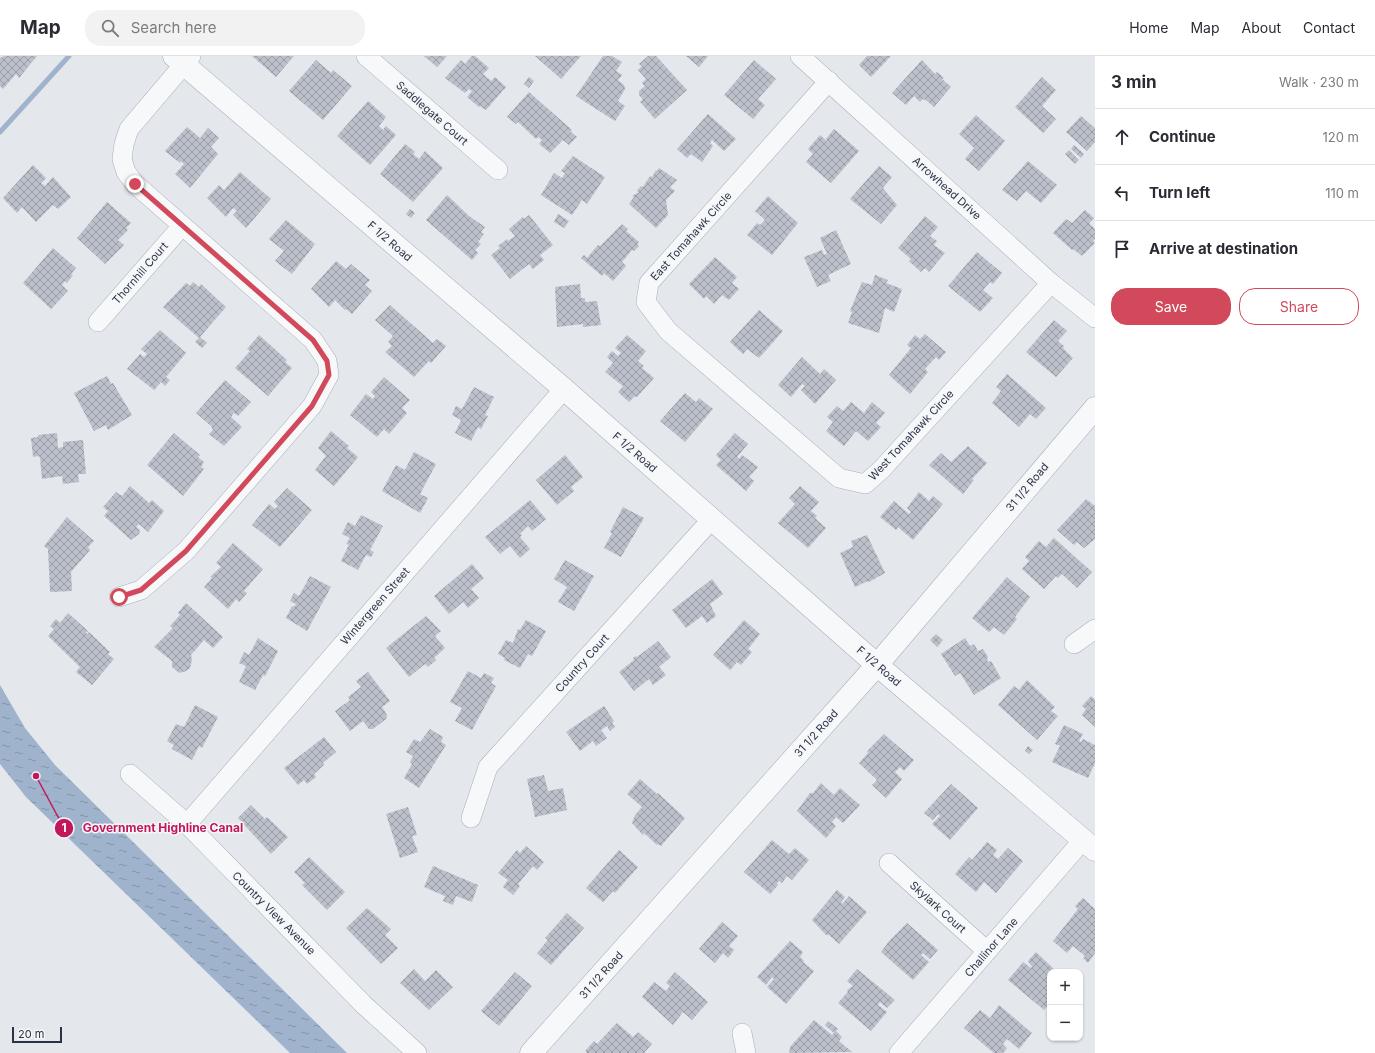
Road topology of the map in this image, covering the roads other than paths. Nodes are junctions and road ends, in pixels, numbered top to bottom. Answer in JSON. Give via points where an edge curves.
{"nodes":[{"id":1,"x":366,"y":56,"type":"edge"},
{"id":2,"x":800,"y":56,"type":"edge"},
{"id":3,"x":183,"y":59,"type":"edge"},
{"id":4,"x":829,"y":81,"type":"junction"},
{"id":5,"x":498,"y":170,"type":"dead end"},
{"id":6,"x":182,"y":226,"type":"junction"},
{"id":7,"x":1051,"y":283,"type":"junction"},
{"id":8,"x":1095,"y":318,"type":"edge"},
{"id":9,"x":98,"y":322,"type":"dead end"},
{"id":10,"x":564,"y":390,"type":"junction"},
{"id":11,"x":754,"y":405,"type":"joint"},
{"id":12,"x":1095,"y":408,"type":"edge"},
{"id":13,"x":712,"y":519,"type":"junction"},
{"id":14,"x":119,"y":597,"type":"dead end"},
{"id":15,"x":1095,"y":629,"type":"edge"},
{"id":16,"x":1074,"y":644,"type":"dead end"},
{"id":17,"x":877,"y":665,"type":"junction"},
{"id":18,"x":130,"y":774,"type":"dead end"},
{"id":19,"x":471,"y":818,"type":"dead end"},
{"id":20,"x":187,"y":824,"type":"junction"},
{"id":21,"x":1089,"y":845,"type":"edge"},
{"id":22,"x":889,"y":863,"type":"dead end"},
{"id":23,"x":987,"y":952,"type":"junction"},
{"id":24,"x":742,"y":1034,"type":"dead end"},
{"id":25,"x":417,"y":1053,"type":"edge"},
{"id":26,"x":531,"y":1053,"type":"edge"},
{"id":27,"x":746,"y":1053,"type":"edge"},
{"id":28,"x":899,"y":1053,"type":"edge"}],
"edges":[{"from":1,"to":5,"type":"street","name":"Saddlegate Court"},
{"from":2,"to":4,"type":"street","name":"Arrowhead Drive"},
{"from":3,"to":6,"type":"street","via":[[129,129],[122,159],[126,172],[135,184]]},
{"from":3,"to":10,"type":"street","name":"F 1/2 Road"},
{"from":4,"to":7,"type":"street","name":"Arrowhead Drive"},
{"from":4,"to":11,"type":"street","name":"East Tomahawk Circle","via":[[649,283],[646,302],[668,331]]},
{"from":6,"to":9,"type":"street","name":"Thornhill Court"},
{"from":6,"to":14,"type":"street","via":[[313,340],[327,361],[329,375],[312,406],[186,551],[141,590]]},
{"from":7,"to":8,"type":"street","name":"Arrowhead Drive"},
{"from":7,"to":11,"type":"street","name":"West Tomahawk Circle","via":[[881,470],[865,484],[839,478]]},
{"from":10,"to":13,"type":"street","name":"F 1/2 Road"},
{"from":10,"to":20,"type":"street","name":"Wintergreen Street"},
{"from":12,"to":17,"type":"street","name":"31 1/2 Road"},
{"from":13,"to":17,"type":"street","name":"F 1/2 Road"},
{"from":13,"to":19,"type":"street","name":"Country Court","via":[[488,767]]},
{"from":15,"to":16,"type":"street"},
{"from":17,"to":21,"type":"street","name":"F 1/2 Road"},
{"from":17,"to":26,"type":"street","name":"31 1/2 Road"},
{"from":18,"to":20,"type":"street","name":"Country View Avenue"},
{"from":20,"to":25,"type":"street","name":"Country View Avenue","via":[[364,1005]]},
{"from":21,"to":23,"type":"street","name":"Challinor Lane"},
{"from":22,"to":23,"type":"street","name":"Skylark Court"},
{"from":23,"to":28,"type":"street","name":"Challinor Lane"},
{"from":24,"to":27,"type":"street"}]}
